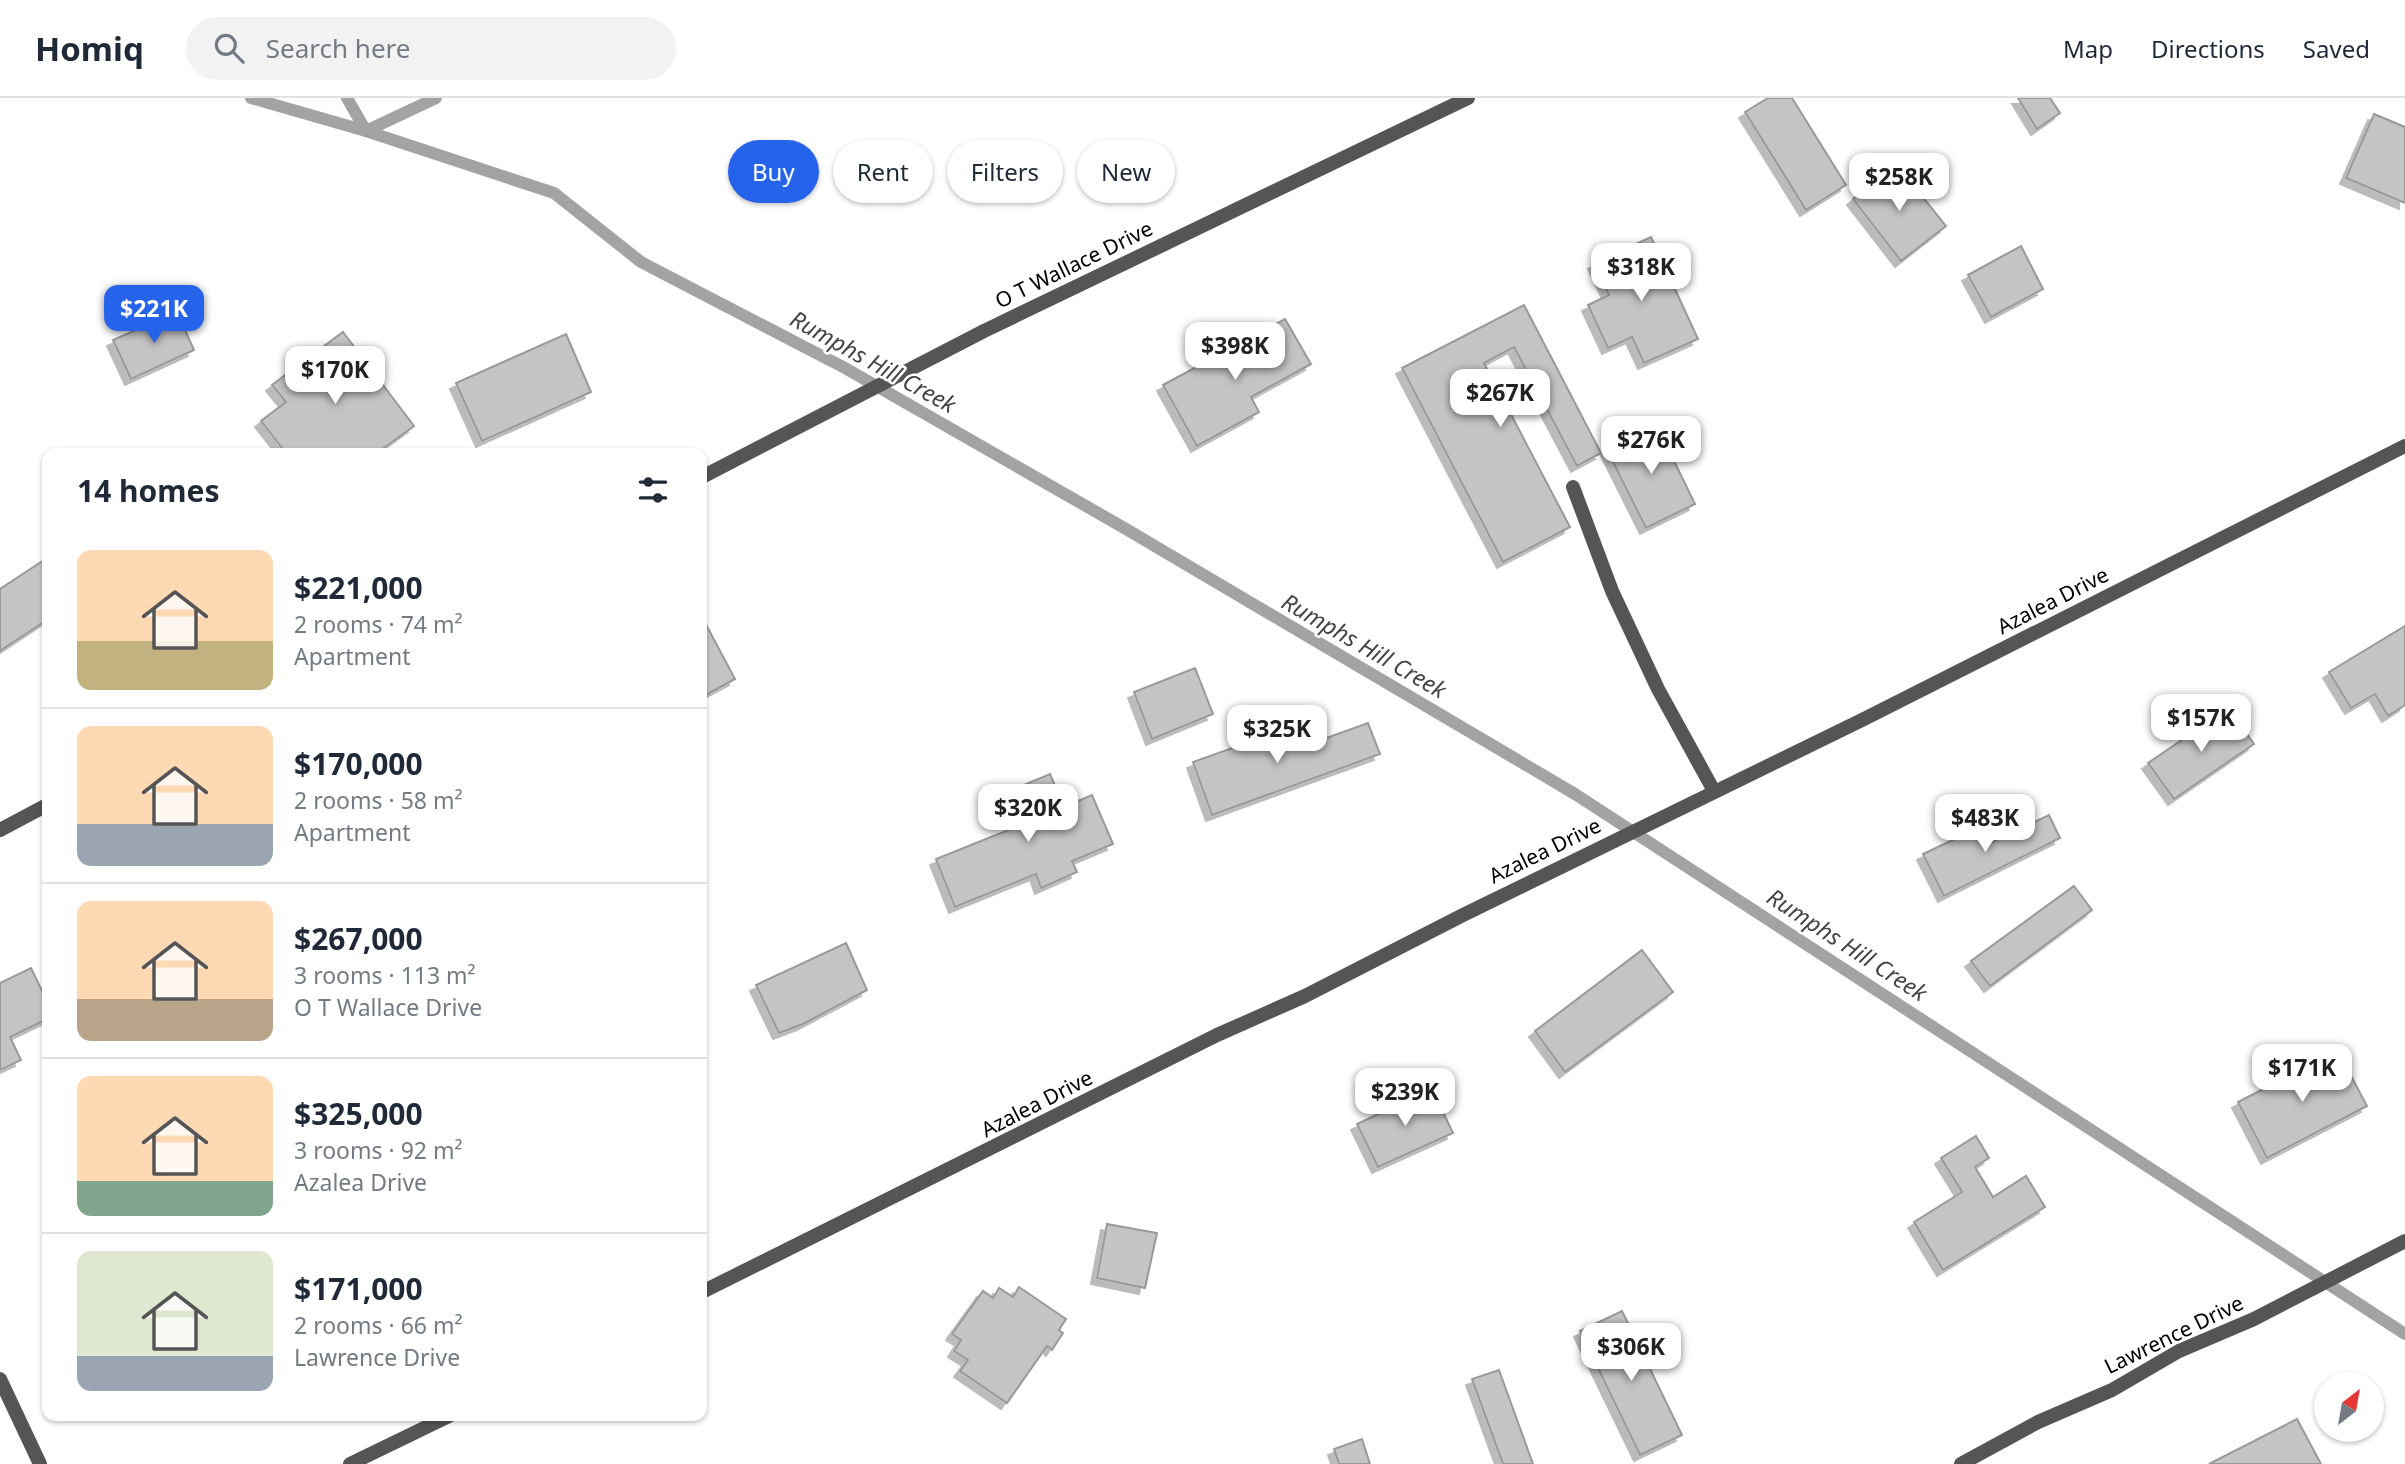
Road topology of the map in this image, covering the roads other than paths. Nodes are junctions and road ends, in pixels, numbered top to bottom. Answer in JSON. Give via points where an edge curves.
{"nodes":[{"id":1,"x":1468,"y":98,"type":"edge"},
{"id":2,"x":2405,"y":446,"type":"edge"},
{"id":3,"x":707,"y":474,"type":"edge"},
{"id":4,"x":1573,"y":487,"type":"dead end"},
{"id":5,"x":1714,"y":791,"type":"junction"},
{"id":6,"x":42,"y":808,"type":"edge"},
{"id":7,"x":0,"y":830,"type":"edge"},
{"id":8,"x":2405,"y":1241,"type":"edge"},
{"id":9,"x":707,"y":1290,"type":"edge"},
{"id":10,"x":0,"y":1379,"type":"edge"},
{"id":11,"x":439,"y":1421,"type":"edge"},
{"id":12,"x":40,"y":1464,"type":"edge"},
{"id":13,"x":350,"y":1464,"type":"edge"},
{"id":14,"x":1961,"y":1464,"type":"edge"}],
"edges":[{"from":1,"to":3,"type":"street","name":"O T Wallace Drive","via":[[984,331]]},
{"from":2,"to":5,"type":"street","name":"Azalea Drive"},
{"from":4,"to":5,"type":"street","via":[[1612,591],[1658,690]]},
{"from":5,"to":9,"type":"street","name":"Azalea Drive"},
{"from":6,"to":7,"type":"street"},
{"from":8,"to":14,"type":"street","name":"Lawrence Drive"},
{"from":10,"to":12,"type":"street"},
{"from":11,"to":13,"type":"street"}]}
